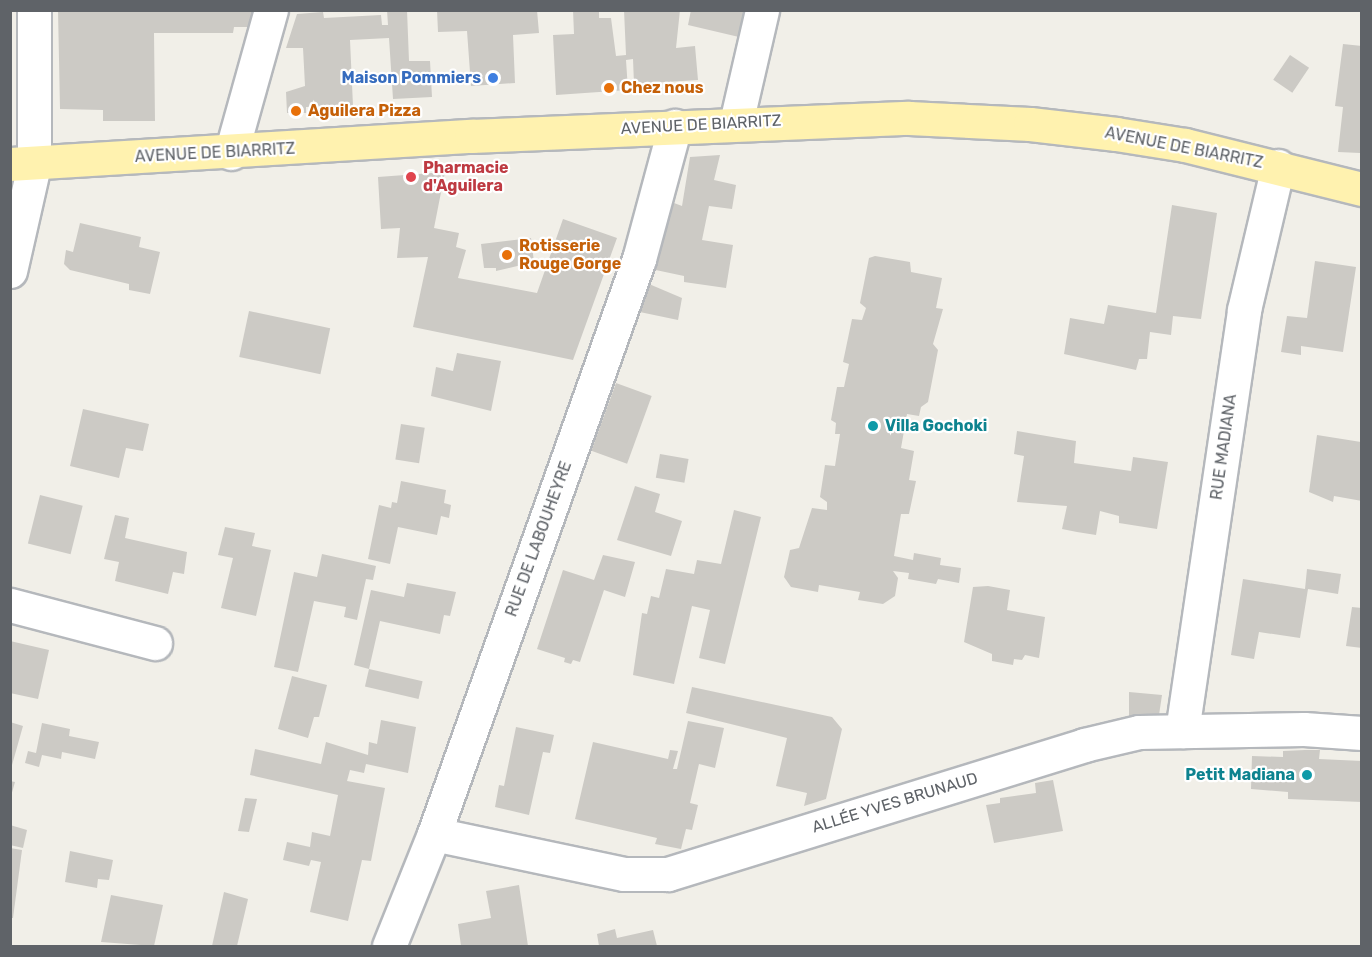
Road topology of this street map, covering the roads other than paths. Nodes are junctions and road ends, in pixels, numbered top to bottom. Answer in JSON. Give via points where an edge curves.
{"nodes":[{"id":1,"x":34,"y":10,"type":"edge"},
{"id":2,"x":271,"y":10,"type":"edge"},
{"id":3,"x":762,"y":10,"type":"edge"},
{"id":4,"x":736,"y":123,"type":"junction"},
{"id":5,"x":675,"y":126,"type":"junction"},
{"id":6,"x":231,"y":153,"type":"junction"},
{"id":7,"x":18,"y":166,"type":"edge"},
{"id":8,"x":1278,"y":166,"type":"junction"},
{"id":9,"x":1362,"y":189,"type":"edge"},
{"id":10,"x":10,"y":271,"type":"edge"},
{"id":11,"x":10,"y":605,"type":"edge"},
{"id":12,"x":155,"y":643,"type":"dead end"},
{"id":13,"x":1182,"y":731,"type":"junction"},
{"id":14,"x":1362,"y":733,"type":"edge"},
{"id":15,"x":434,"y":834,"type":"junction"},
{"id":16,"x":389,"y":946,"type":"edge"}],
"edges":[{"from":1,"to":7,"type":"street"},
{"from":2,"to":6,"type":"street"},
{"from":3,"to":4,"type":"street"},
{"from":4,"to":5,"type":"main road","name":"AVENUE DE BIARRITZ"},
{"from":4,"to":8,"type":"main road","name":"AVENUE DE BIARRITZ","via":[[909,118],[1030,124],[1185,145]]},
{"from":5,"to":6,"type":"main road","name":"AVENUE DE BIARRITZ"},
{"from":5,"to":15,"type":"street","name":"RUE DE LABOUHEYRE","via":[[639,260]]},
{"from":6,"to":7,"type":"main road","name":"AVENUE DE BIARRITZ"},
{"from":7,"to":10,"type":"street"},
{"from":8,"to":9,"type":"main road","name":"AVENUE DE BIARRITZ"},
{"from":8,"to":13,"type":"street","name":"RUE MADIANA","via":[[1244,310]]},
{"from":11,"to":12,"type":"street"},
{"from":13,"to":14,"type":"street","name":"ALLÉE YVES BRUNAUD","via":[[1304,729]]},
{"from":13,"to":15,"type":"street","name":"ALLÉE YVES BRUNAUD","via":[[1139,732],[1084,745],[668,874],[624,874]]},
{"from":15,"to":16,"type":"street","name":"RUE DE LABOUHEYRE"}]}
